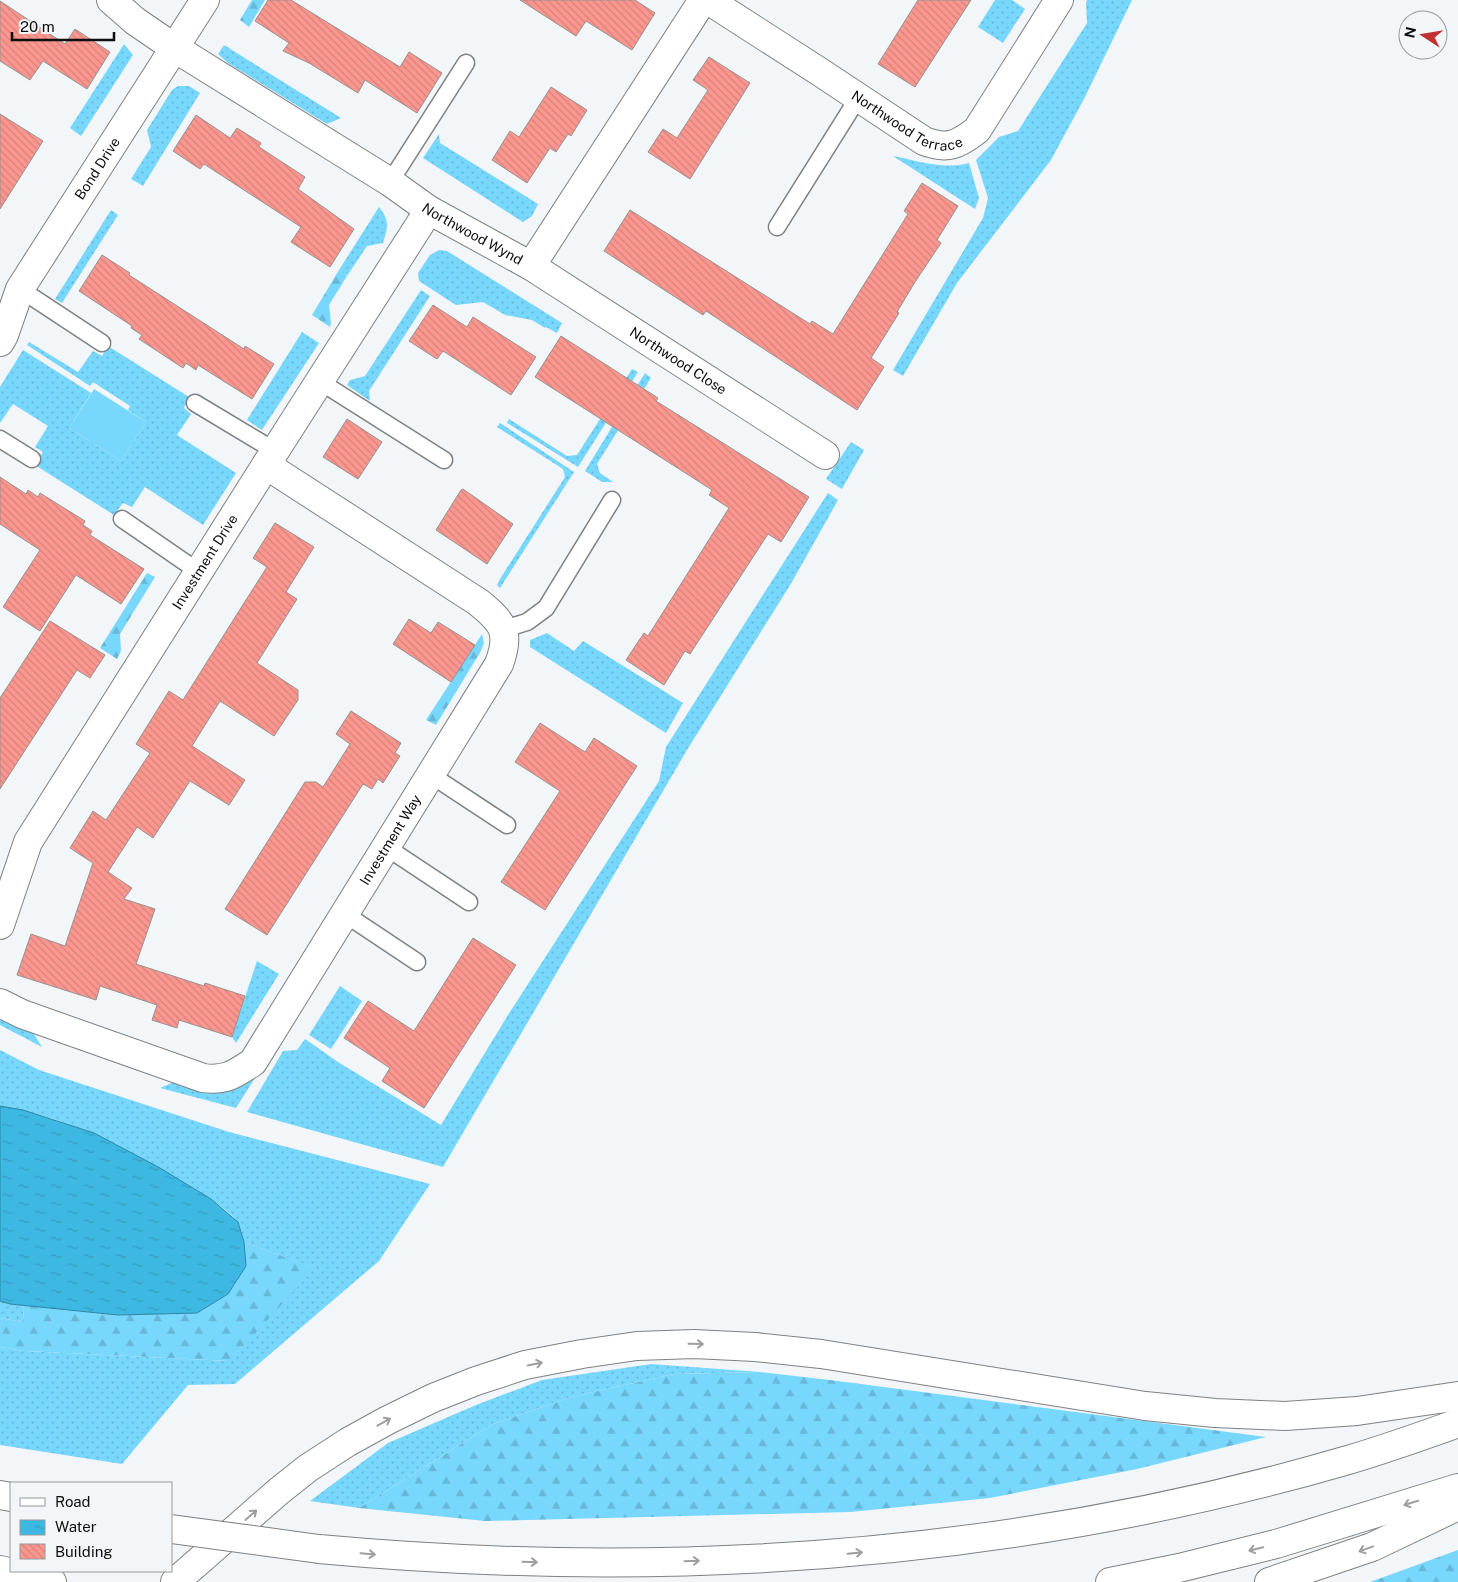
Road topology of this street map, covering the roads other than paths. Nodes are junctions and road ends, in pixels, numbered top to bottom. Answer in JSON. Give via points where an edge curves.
{"nodes":[{"id":1,"x":111,"y":0,"type":"edge"},
{"id":2,"x":204,"y":0,"type":"edge"},
{"id":3,"x":703,"y":0,"type":"edge"},
{"id":4,"x":708,"y":0,"type":"edge"},
{"id":5,"x":1060,"y":0,"type":"edge"},
{"id":6,"x":173,"y":48,"type":"junction"},
{"id":7,"x":466,"y":63,"type":"dead end"},
{"id":8,"x":858,"y":98,"type":"junction"},
{"id":9,"x":390,"y":182,"type":"junction"},
{"id":10,"x":429,"y":210,"type":"junction"},
{"id":11,"x":777,"y":227,"type":"dead end"},
{"id":12,"x":531,"y":266,"type":"junction"},
{"id":13,"x":11,"y":299,"type":"edge"},
{"id":14,"x":0,"y":342,"type":"edge"},
{"id":15,"x":102,"y":343,"type":"dead end"},
{"id":16,"x":320,"y":381,"type":"junction"},
{"id":17,"x":195,"y":403,"type":"dead end"},
{"id":18,"x":0,"y":439,"type":"edge"},
{"id":19,"x":824,"y":455,"type":"dead end"},
{"id":20,"x":271,"y":458,"type":"junction"},
{"id":21,"x":32,"y":459,"type":"dead end"},
{"id":22,"x":444,"y":460,"type":"dead end"},
{"id":23,"x":612,"y":500,"type":"dead end"},
{"id":24,"x":122,"y":519,"type":"dead end"},
{"id":25,"x":199,"y":572,"type":"junction"},
{"id":26,"x":504,"y":629,"type":"junction"},
{"id":27,"x":431,"y":775,"type":"junction"},
{"id":28,"x":507,"y":825,"type":"dead end"},
{"id":29,"x":386,"y":847,"type":"junction"},
{"id":30,"x":469,"y":902,"type":"dead end"},
{"id":31,"x":345,"y":914,"type":"junction"},
{"id":32,"x":0,"y":925,"type":"edge"},
{"id":33,"x":416,"y":962,"type":"dead end"},
{"id":34,"x":0,"y":1003,"type":"edge"},
{"id":35,"x":1458,"y":1396,"type":"edge"},
{"id":36,"x":1458,"y":1423,"type":"edge"},
{"id":37,"x":1458,"y":1488,"type":"edge"},
{"id":38,"x":1458,"y":1506,"type":"edge"},
{"id":39,"x":172,"y":1529,"type":"edge"},
{"id":40,"x":0,"y":1570,"type":"edge"},
{"id":41,"x":39,"y":1580,"type":"edge"},
{"id":42,"x":175,"y":1582,"type":"edge"},
{"id":43,"x":1110,"y":1582,"type":"edge"},
{"id":44,"x":1269,"y":1582,"type":"edge"}],
"edges":[{"from":1,"to":6,"type":"main road","name":"Northwood Wynd"},
{"from":2,"to":6,"type":"main road","name":"Bond Drive"},
{"from":3,"to":12,"type":"main road","name":"Northwood Wynd"},
{"from":4,"to":8,"type":"main road","name":"Northwood Terrace"},
{"from":5,"to":8,"type":"main road","name":"Northwood Terrace","via":[[977,130],[964,140],[950,146],[924,141]]},
{"from":6,"to":9,"type":"main road","name":"Northwood Wynd"},
{"from":6,"to":13,"type":"main road","name":"Bond Drive"},
{"from":7,"to":9,"type":"lane"},
{"from":8,"to":11,"type":"lane"},
{"from":9,"to":10,"type":"main road","name":"Northwood Wynd"},
{"from":10,"to":12,"type":"main road","name":"Northwood Wynd"},
{"from":10,"to":16,"type":"main road","name":"Investment Drive"},
{"from":12,"to":19,"type":"main road","name":"Northwood Close"},
{"from":13,"to":14,"type":"main road","name":"Bond Drive"},
{"from":13,"to":15,"type":"lane"},
{"from":16,"to":20,"type":"main road","name":"Investment Drive"},
{"from":16,"to":22,"type":"lane"},
{"from":17,"to":20,"type":"lane"},
{"from":18,"to":21,"type":"lane"},
{"from":20,"to":25,"type":"main road","name":"Investment Drive"},
{"from":20,"to":26,"type":"main road","via":[[478,602]]},
{"from":23,"to":26,"type":"lane","via":[[546,608],[527,622]]},
{"from":24,"to":25,"type":"lane"},
{"from":25,"to":32,"type":"main road","name":"Investment Drive","via":[[28,842]]},
{"from":26,"to":27,"type":"main road","name":"Investment Way","via":[[505,643],[499,664]]},
{"from":27,"to":28,"type":"lane"},
{"from":27,"to":29,"type":"main road","name":"Investment Way"},
{"from":29,"to":30,"type":"lane"},
{"from":29,"to":31,"type":"main road","name":"Investment Way"},
{"from":31,"to":33,"type":"lane"},
{"from":31,"to":34,"type":"main road","name":"Investment Way","via":[[253,1062],[229,1077],[203,1078],[22,1014]]},
{"from":42,"to":35,"type":"main road","one_way":true,"via":[[279,1491],[348,1442],[433,1398],[476,1381],[582,1354],[638,1346],[755,1346],[1145,1406],[1215,1413],[1285,1416],[1357,1411]]},
{"from":39,"to":36,"type":"main road","one_way":true,"bridge":true,"via":[[319,1550],[421,1557],[562,1563],[774,1559],[942,1544],[1099,1519],[1260,1484],[1350,1460]]},
{"from":37,"to":43,"type":"main road","one_way":true,"via":[[1276,1544]]},
{"from":38,"to":44,"type":"main road","one_way":true,"via":[[1372,1547]]},
{"from":40,"to":41,"type":"main road"}]}
